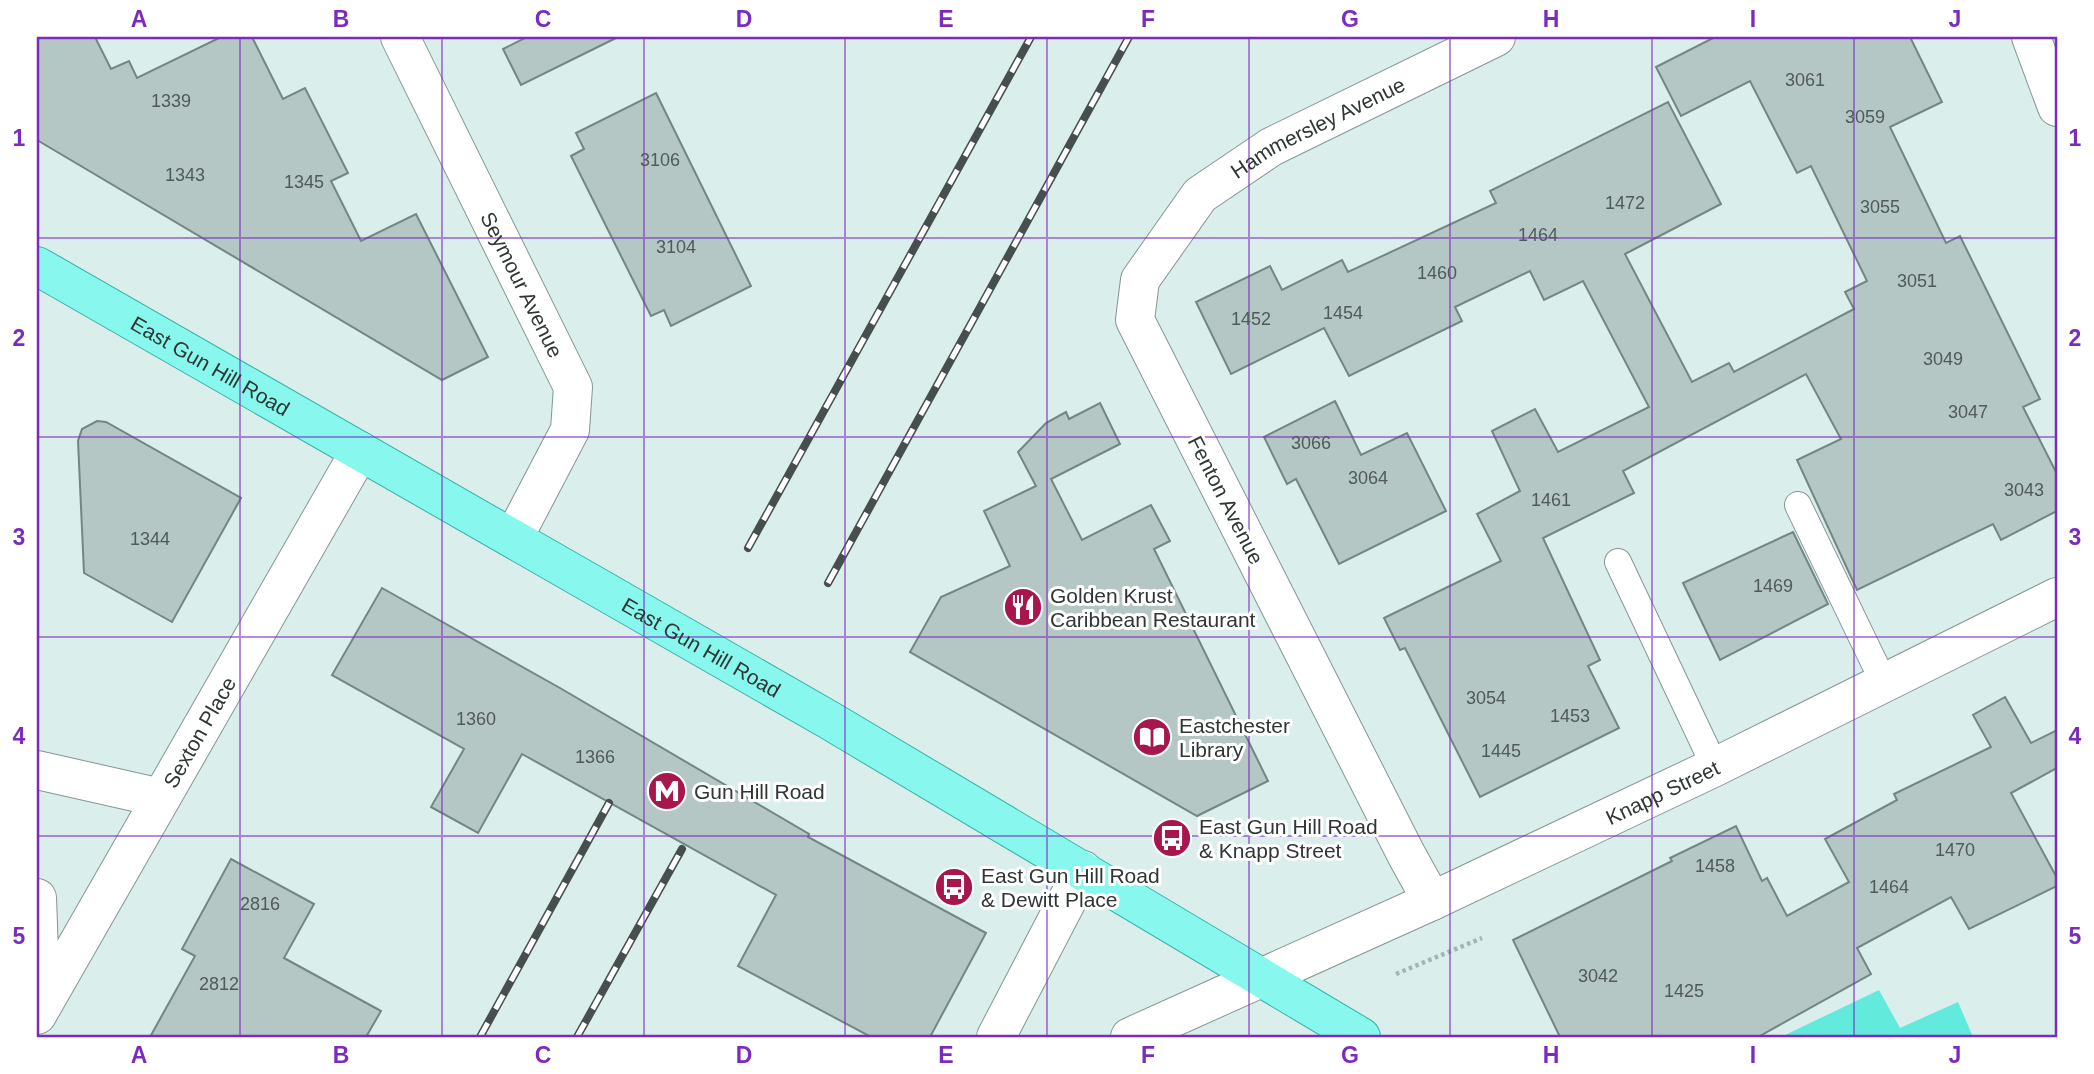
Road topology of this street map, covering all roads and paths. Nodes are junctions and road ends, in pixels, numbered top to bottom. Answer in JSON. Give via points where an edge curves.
{"nodes":[{"id":1,"x":400,"y":37,"type":"edge"},
{"id":2,"x":1496,"y":37,"type":"edge"},
{"id":3,"x":2031,"y":37,"type":"edge"},
{"id":4,"x":2057,"y":107,"type":"edge"},
{"id":5,"x":1161,"y":247,"type":"joint"},
{"id":6,"x":37,"y":265,"type":"edge"},
{"id":7,"x":360,"y":451,"type":"junction"},
{"id":8,"x":1797,"y":505,"type":"dead end"},
{"id":9,"x":514,"y":537,"type":"junction"},
{"id":10,"x":1618,"y":562,"type":"dead end"},
{"id":11,"x":2057,"y":597,"type":"edge"},
{"id":12,"x":1884,"y":683,"type":"junction"},
{"id":13,"x":1715,"y":767,"type":"junction"},
{"id":14,"x":37,"y":770,"type":"edge"},
{"id":15,"x":161,"y":798,"type":"junction"},
{"id":16,"x":1083,"y":870,"type":"junction"},
{"id":17,"x":37,"y":898,"type":"edge"},
{"id":18,"x":1432,"y":901,"type":"junction"},
{"id":19,"x":1482,"y":938,"type":"dead end"},
{"id":20,"x":1396,"y":974,"type":"dead end"},
{"id":21,"x":1263,"y":977,"type":"junction"},
{"id":22,"x":39,"y":1011,"type":"edge"},
{"id":23,"x":996,"y":1037,"type":"edge"},
{"id":24,"x":1130,"y":1037,"type":"edge"},
{"id":25,"x":1361,"y":1037,"type":"edge"}],
"edges":[{"from":1,"to":9,"type":"street","name":"Seymour Avenue","via":[[573,387],[570,430]]},
{"from":2,"to":5,"type":"street","name":"Hammersley Avenue","via":[[1271,147],[1200,195]]},
{"from":3,"to":4,"type":"street"},
{"from":5,"to":18,"type":"street","name":"Fenton Avenue","via":[[1140,279],[1135,320]]},
{"from":6,"to":7,"type":"main road","name":"East Gun Hill Road"},
{"from":7,"to":9,"type":"main road","name":"East Gun Hill Road"},
{"from":7,"to":15,"type":"street","name":"Sexton Place"},
{"from":8,"to":12,"type":"lane"},
{"from":9,"to":16,"type":"main road","name":"East Gun Hill Road"},
{"from":10,"to":13,"type":"lane"},
{"from":11,"to":12,"type":"street","name":"Knapp Street"},
{"from":12,"to":13,"type":"street","name":"Knapp Street"},
{"from":13,"to":18,"type":"street","name":"Knapp Street"},
{"from":14,"to":15,"type":"street"},
{"from":15,"to":22,"type":"street","name":"Sexton Place"},
{"from":16,"to":21,"type":"main road","name":"East Gun Hill Road"},
{"from":16,"to":23,"type":"street"},
{"from":17,"to":22,"type":"street"},
{"from":18,"to":21,"type":"street","name":"Knapp Street"},
{"from":19,"to":20,"type":"path"},
{"from":21,"to":24,"type":"street","name":"Knapp Street"},
{"from":21,"to":25,"type":"main road","name":"East Gun Hill Road"}]}
